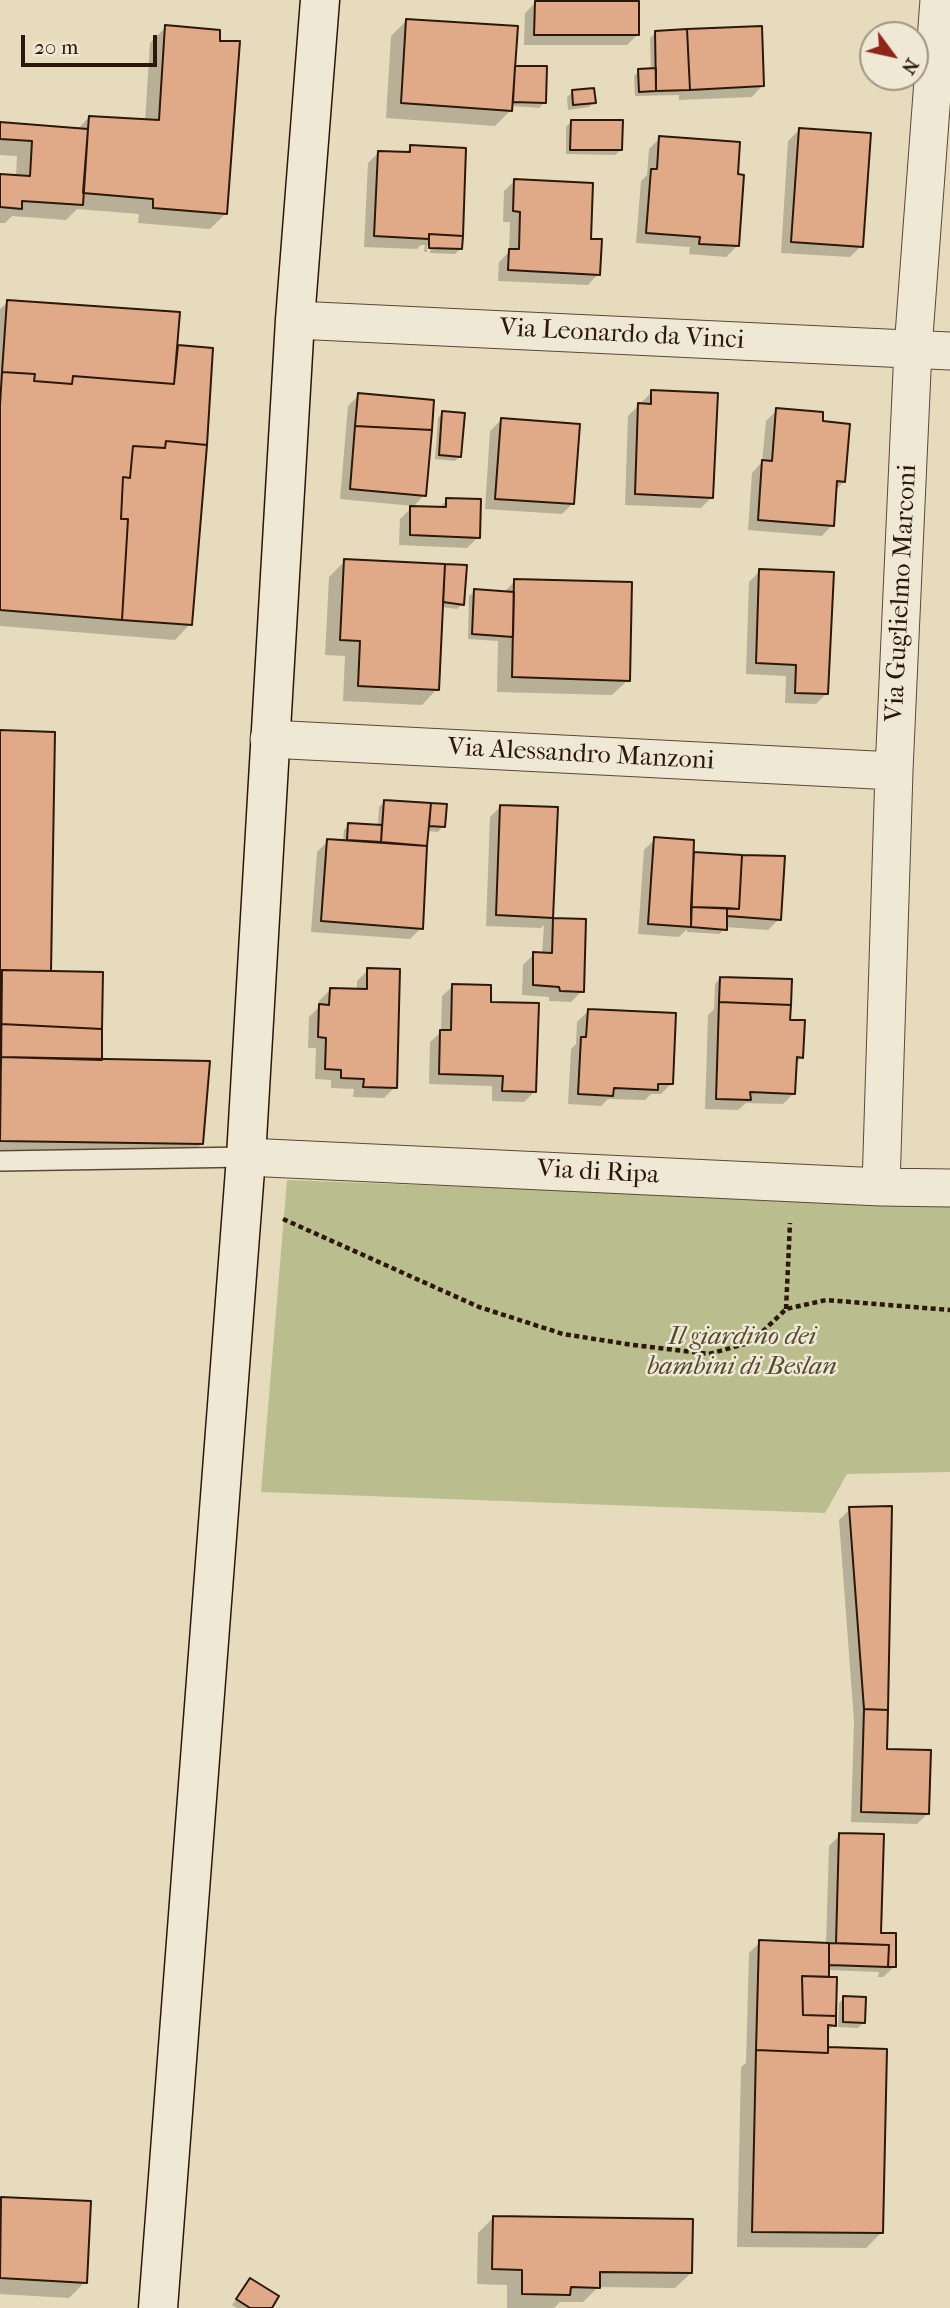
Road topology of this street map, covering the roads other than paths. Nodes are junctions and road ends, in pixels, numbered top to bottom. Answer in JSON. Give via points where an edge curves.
{"nodes":[{"id":1,"x":320,"y":0,"type":"edge"},
{"id":2,"x":939,"y":0,"type":"edge"},
{"id":3,"x":295,"y":320,"type":"junction"},
{"id":4,"x":913,"y":349,"type":"junction"},
{"id":5,"x":950,"y":351,"type":"edge"},
{"id":6,"x":269,"y":740,"type":"junction"},
{"id":7,"x":894,"y":771,"type":"junction"},
{"id":8,"x":246,"y":1157,"type":"junction"},
{"id":9,"x":0,"y":1161,"type":"edge"},
{"id":10,"x":881,"y":1187,"type":"junction"},
{"id":11,"x":950,"y":1188,"type":"edge"},
{"id":12,"x":158,"y":2308,"type":"edge"}],
"edges":[{"from":1,"to":3,"type":"street"},
{"from":2,"to":4,"type":"street","name":"Via Guglielmo Marconi"},
{"from":3,"to":4,"type":"street","name":"Via Leonardo da Vinci"},
{"from":3,"to":6,"type":"street"},
{"from":4,"to":5,"type":"street","name":"Via Leonardo da Vinci"},
{"from":4,"to":7,"type":"street","name":"Via Guglielmo Marconi"},
{"from":6,"to":7,"type":"street","name":"Via Alessandro Manzoni"},
{"from":6,"to":8,"type":"street"},
{"from":7,"to":10,"type":"street","name":"Via Guglielmo Marconi"},
{"from":8,"to":9,"type":"lane"},
{"from":8,"to":10,"type":"street","name":"Via di Ripa"},
{"from":8,"to":12,"type":"street"},
{"from":10,"to":11,"type":"street","name":"Via di Ripa"}]}
